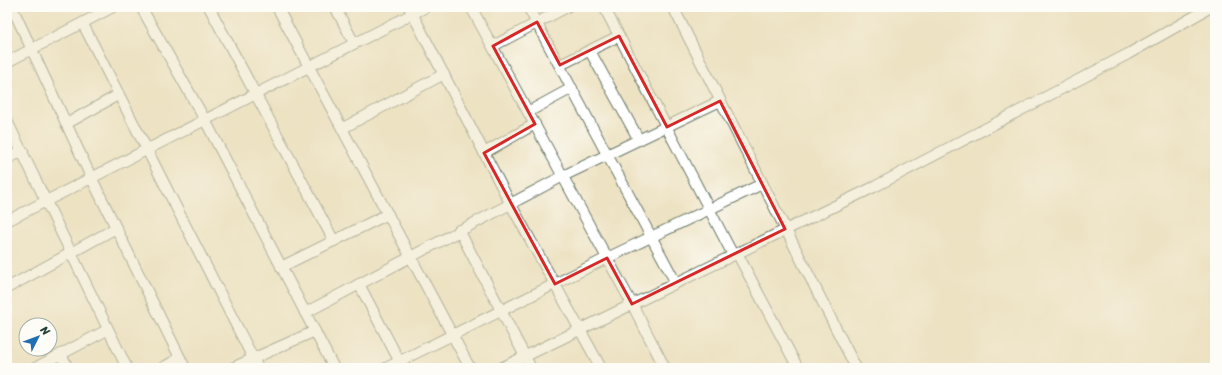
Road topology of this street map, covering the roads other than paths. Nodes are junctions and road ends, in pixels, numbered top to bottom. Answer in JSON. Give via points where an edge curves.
{"nodes":[{"id":1,"x":12,"y":7,"type":"edge"},
{"id":2,"x":114,"y":7,"type":"edge"},
{"id":3,"x":141,"y":7,"type":"edge"},
{"id":4,"x":208,"y":7,"type":"edge"},
{"id":5,"x":277,"y":7,"type":"edge"},
{"id":6,"x":335,"y":7,"type":"edge"},
{"id":7,"x":426,"y":7,"type":"edge"},
{"id":8,"x":471,"y":7,"type":"edge"},
{"id":9,"x":528,"y":7,"type":"edge"},
{"id":10,"x":567,"y":7,"type":"edge"},
{"id":11,"x":604,"y":7,"type":"edge"},
{"id":12,"x":673,"y":7,"type":"edge"},
{"id":13,"x":1211,"y":7,"type":"edge"},
{"id":14,"x":411,"y":10,"type":"edge"},
{"id":15,"x":537,"y":22,"type":"junction"},
{"id":16,"x":83,"y":24,"type":"junction"},
{"id":17,"x":620,"y":36,"type":"junction"},
{"id":18,"x":354,"y":43,"type":"junction"},
{"id":19,"x":493,"y":46,"type":"junction"},
{"id":20,"x":31,"y":49,"type":"junction"},
{"id":21,"x":590,"y":51,"type":"junction"},
{"id":22,"x":7,"y":62,"type":"edge"},
{"id":23,"x":310,"y":66,"type":"junction"},
{"id":24,"x":560,"y":66,"type":"junction"},
{"id":25,"x":444,"y":74,"type":"junction"},
{"id":26,"x":572,"y":88,"type":"junction"},
{"id":27,"x":255,"y":94,"type":"junction"},
{"id":28,"x":118,"y":95,"type":"junction"},
{"id":29,"x":720,"y":101,"type":"junction"},
{"id":30,"x":528,"y":112,"type":"junction"},
{"id":31,"x":205,"y":120,"type":"junction"},
{"id":32,"x":7,"y":122,"type":"edge"},
{"id":33,"x":66,"y":124,"type":"junction"},
{"id":34,"x":535,"y":124,"type":"junction"},
{"id":35,"x":667,"y":127,"type":"junction"},
{"id":36,"x":343,"y":128,"type":"junction"},
{"id":37,"x":638,"y":140,"type":"junction"},
{"id":38,"x":147,"y":149,"type":"junction"},
{"id":39,"x":23,"y":150,"type":"junction"},
{"id":40,"x":484,"y":153,"type":"junction"},
{"id":41,"x":607,"y":154,"type":"junction"},
{"id":42,"x":7,"y":159,"type":"edge"},
{"id":43,"x":563,"y":176,"type":"junction"},
{"id":44,"x":91,"y":177,"type":"junction"},
{"id":45,"x":762,"y":184,"type":"junction"},
{"id":46,"x":45,"y":202,"type":"junction"},
{"id":47,"x":510,"y":203,"type":"junction"},
{"id":48,"x":709,"y":210,"type":"junction"},
{"id":49,"x":388,"y":214,"type":"junction"},
{"id":50,"x":7,"y":221,"type":"edge"},
{"id":51,"x":116,"y":228,"type":"junction"},
{"id":52,"x":786,"y":229,"type":"junction"},
{"id":53,"x":459,"y":230,"type":"junction"},
{"id":54,"x":652,"y":237,"type":"junction"},
{"id":55,"x":334,"y":240,"type":"junction"},
{"id":56,"x":70,"y":253,"type":"junction"},
{"id":57,"x":735,"y":254,"type":"junction"},
{"id":58,"x":410,"y":256,"type":"junction"},
{"id":59,"x":607,"y":258,"type":"junction"},
{"id":60,"x":281,"y":267,"type":"junction"},
{"id":61,"x":676,"y":282,"type":"junction"},
{"id":62,"x":359,"y":284,"type":"junction"},
{"id":63,"x":555,"y":284,"type":"junction"},
{"id":64,"x":7,"y":288,"type":"edge"},
{"id":65,"x":632,"y":304,"type":"junction"},
{"id":66,"x":502,"y":311,"type":"junction"},
{"id":67,"x":305,"y":313,"type":"junction"},
{"id":68,"x":581,"y":329,"type":"junction"},
{"id":69,"x":107,"y":330,"type":"junction"},
{"id":70,"x":315,"y":331,"type":"junction"},
{"id":71,"x":452,"y":335,"type":"junction"},
{"id":72,"x":61,"y":354,"type":"junction"},
{"id":73,"x":525,"y":356,"type":"junction"},
{"id":74,"x":180,"y":358,"type":"junction"},
{"id":75,"x":253,"y":358,"type":"junction"},
{"id":76,"x":401,"y":365,"type":"edge"},
{"id":77,"x":35,"y":368,"type":"edge"},
{"id":78,"x":68,"y":368,"type":"edge"},
{"id":79,"x":127,"y":368,"type":"edge"},
{"id":80,"x":162,"y":368,"type":"edge"},
{"id":81,"x":185,"y":368,"type":"edge"},
{"id":82,"x":232,"y":368,"type":"edge"},
{"id":83,"x":258,"y":368,"type":"edge"},
{"id":84,"x":333,"y":368,"type":"edge"},
{"id":85,"x":386,"y":368,"type":"edge"},
{"id":86,"x":470,"y":368,"type":"edge"},
{"id":87,"x":501,"y":368,"type":"edge"},
{"id":88,"x":531,"y":368,"type":"edge"},
{"id":89,"x":601,"y":368,"type":"edge"},
{"id":90,"x":665,"y":368,"type":"edge"},
{"id":91,"x":798,"y":368,"type":"edge"},
{"id":92,"x":856,"y":368,"type":"edge"}],
"edges":[{"from":1,"to":20,"type":"street"},
{"from":2,"to":16,"type":"street"},
{"from":3,"to":31,"type":"street"},
{"from":4,"to":27,"type":"street"},
{"from":5,"to":23,"type":"street"},
{"from":6,"to":18,"type":"street"},
{"from":7,"to":14,"type":"street"},
{"from":8,"to":19,"type":"street"},
{"from":9,"to":15,"type":"street"},
{"from":10,"to":15,"type":"street"},
{"from":11,"to":17,"type":"street"},
{"from":12,"to":29,"type":"street"},
{"from":13,"to":52,"type":"street","via":[[1128,54],[881,183]]},
{"from":14,"to":18,"type":"street"},
{"from":14,"to":25,"type":"street"},
{"from":15,"to":19,"type":"street"},
{"from":15,"to":24,"type":"street"},
{"from":16,"to":20,"type":"street"},
{"from":16,"to":28,"type":"street"},
{"from":17,"to":21,"type":"street"},
{"from":17,"to":35,"type":"street"},
{"from":18,"to":23,"type":"street"},
{"from":19,"to":30,"type":"street"},
{"from":20,"to":22,"type":"street"},
{"from":20,"to":33,"type":"street"},
{"from":21,"to":24,"type":"street"},
{"from":21,"to":37,"type":"street"},
{"from":23,"to":27,"type":"street"},
{"from":23,"to":36,"type":"street"},
{"from":24,"to":26,"type":"street"},
{"from":25,"to":36,"type":"street"},
{"from":25,"to":40,"type":"street"},
{"from":26,"to":30,"type":"street"},
{"from":26,"to":41,"type":"street"},
{"from":27,"to":31,"type":"street"},
{"from":27,"to":55,"type":"street"},
{"from":28,"to":33,"type":"street"},
{"from":28,"to":38,"type":"street"},
{"from":29,"to":35,"type":"street"},
{"from":29,"to":45,"type":"street"},
{"from":30,"to":34,"type":"street"},
{"from":31,"to":38,"type":"street"},
{"from":31,"to":60,"type":"street"},
{"from":32,"to":39,"type":"street"},
{"from":33,"to":44,"type":"street"},
{"from":34,"to":40,"type":"street"},
{"from":34,"to":43,"type":"street"},
{"from":35,"to":37,"type":"street"},
{"from":35,"to":48,"type":"street"},
{"from":36,"to":49,"type":"street"},
{"from":37,"to":41,"type":"street"},
{"from":38,"to":44,"type":"street"},
{"from":38,"to":75,"type":"street"},
{"from":39,"to":42,"type":"street"},
{"from":39,"to":46,"type":"street"},
{"from":40,"to":47,"type":"street"},
{"from":41,"to":43,"type":"street"},
{"from":41,"to":54,"type":"street"},
{"from":43,"to":47,"type":"street"},
{"from":43,"to":59,"type":"street"},
{"from":44,"to":46,"type":"street"},
{"from":44,"to":51,"type":"street"},
{"from":45,"to":48,"type":"street"},
{"from":45,"to":52,"type":"street"},
{"from":46,"to":50,"type":"street"},
{"from":46,"to":56,"type":"street"},
{"from":47,"to":53,"type":"street"},
{"from":47,"to":63,"type":"street"},
{"from":48,"to":54,"type":"street"},
{"from":48,"to":57,"type":"street"},
{"from":49,"to":55,"type":"street"},
{"from":49,"to":58,"type":"street"},
{"from":51,"to":56,"type":"street"},
{"from":51,"to":74,"type":"street"},
{"from":52,"to":57,"type":"street"},
{"from":52,"to":92,"type":"street"},
{"from":53,"to":58,"type":"street"},
{"from":53,"to":66,"type":"street"},
{"from":54,"to":59,"type":"street"},
{"from":54,"to":61,"type":"street"},
{"from":55,"to":60,"type":"street"},
{"from":56,"to":64,"type":"street"},
{"from":56,"to":69,"type":"street"},
{"from":57,"to":61,"type":"street"},
{"from":57,"to":91,"type":"street"},
{"from":58,"to":62,"type":"street"},
{"from":58,"to":71,"type":"street"},
{"from":59,"to":63,"type":"street"},
{"from":59,"to":65,"type":"street"},
{"from":60,"to":67,"type":"street"},
{"from":61,"to":65,"type":"street"},
{"from":62,"to":67,"type":"street"},
{"from":62,"to":76,"type":"street"},
{"from":63,"to":66,"type":"street"},
{"from":63,"to":68,"type":"street"},
{"from":65,"to":68,"type":"street"},
{"from":65,"to":90,"type":"street"},
{"from":66,"to":71,"type":"street"},
{"from":66,"to":73,"type":"street"},
{"from":67,"to":70,"type":"street"},
{"from":68,"to":73,"type":"street"},
{"from":68,"to":89,"type":"street"},
{"from":69,"to":72,"type":"street"},
{"from":69,"to":79,"type":"street"},
{"from":70,"to":75,"type":"street"},
{"from":70,"to":84,"type":"street"},
{"from":71,"to":76,"type":"street"},
{"from":71,"to":86,"type":"street"},
{"from":72,"to":77,"type":"street"},
{"from":72,"to":78,"type":"street"},
{"from":73,"to":87,"type":"street"},
{"from":73,"to":88,"type":"street"},
{"from":74,"to":80,"type":"street"},
{"from":74,"to":81,"type":"street"},
{"from":75,"to":82,"type":"street"},
{"from":75,"to":83,"type":"street"},
{"from":76,"to":85,"type":"street"}]}
